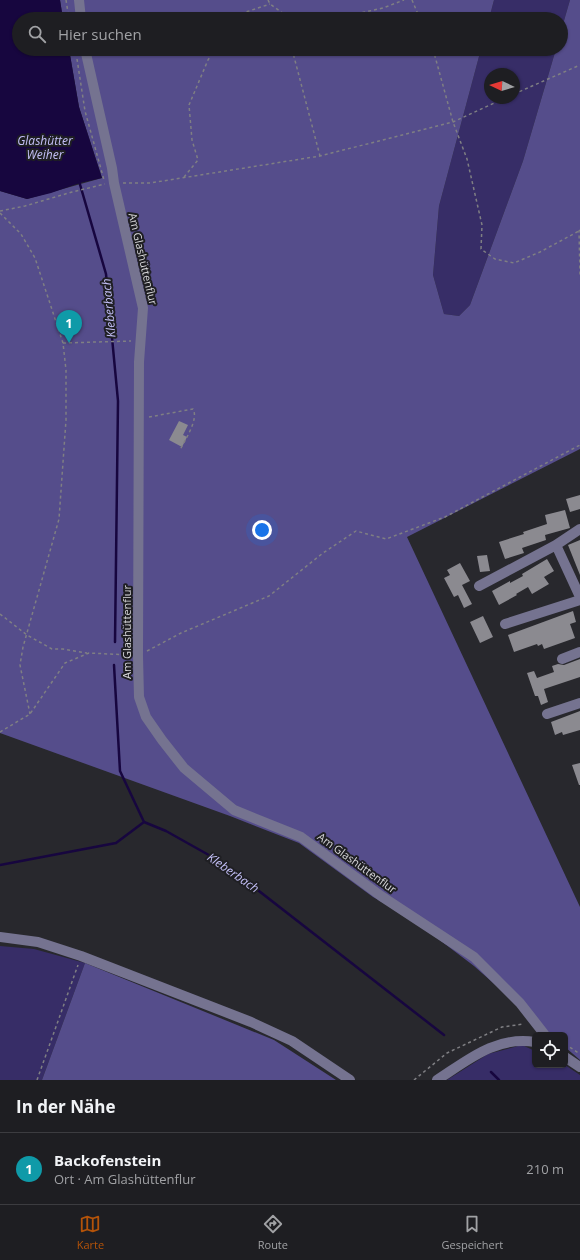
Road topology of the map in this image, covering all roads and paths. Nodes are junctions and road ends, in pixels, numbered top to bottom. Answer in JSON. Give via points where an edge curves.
{"nodes":[{"id":1,"x":66,"y":0,"type":"edge"},
{"id":2,"x":79,"y":0,"type":"edge"},
{"id":3,"x":268,"y":0,"type":"edge"},
{"id":4,"x":404,"y":0,"type":"edge"},
{"id":5,"x":412,"y":0,"type":"edge"},
{"id":6,"x":270,"y":4,"type":"junction"},
{"id":7,"x":68,"y":12,"type":"edge"},
{"id":8,"x":80,"y":12,"type":"edge"},
{"id":9,"x":246,"y":12,"type":"edge"},
{"id":10,"x":281,"y":12,"type":"edge"},
{"id":11,"x":365,"y":12,"type":"edge"},
{"id":12,"x":417,"y":12,"type":"edge"},
{"id":13,"x":76,"y":56,"type":"dead end"},
{"id":14,"x":87,"y":56,"type":"edge"},
{"id":15,"x":210,"y":56,"type":"edge"},
{"id":16,"x":294,"y":56,"type":"edge"},
{"id":17,"x":435,"y":56,"type":"edge"},
{"id":18,"x":580,"y":65,"type":"edge"},
{"id":19,"x":520,"y":91,"type":"edge"},
{"id":20,"x":492,"y":104,"type":"edge"},
{"id":21,"x":452,"y":122,"type":"junction"},
{"id":22,"x":320,"y":156,"type":"junction"},
{"id":23,"x":183,"y":178,"type":"junction"},
{"id":24,"x":110,"y":184,"type":"junction"},
{"id":25,"x":0,"y":212,"type":"edge"},
{"id":26,"x":579,"y":230,"type":"edge"},
{"id":27,"x":580,"y":276,"type":"edge"},
{"id":28,"x":141,"y":341,"type":"junction"},
{"id":29,"x":63,"y":343,"type":"junction"},
{"id":30,"x":139,"y":418,"type":"junction"},
{"id":31,"x":580,"y":445,"type":"edge"},
{"id":32,"x":180,"y":450,"type":"dead end"},
{"id":33,"x":580,"y":529,"type":"edge"},
{"id":34,"x":556,"y":545,"type":"junction"},
{"id":35,"x":480,"y":586,"type":"dead end"},
{"id":36,"x":580,"y":599,"type":"edge"},
{"id":37,"x":0,"y":614,"type":"edge"},
{"id":38,"x":505,"y":624,"type":"dead end"},
{"id":39,"x":27,"y":635,"type":"junction"},
{"id":40,"x":580,"y":652,"type":"edge"},
{"id":41,"x":89,"y":653,"type":"junction"},
{"id":42,"x":138,"y":656,"type":"junction"},
{"id":43,"x":562,"y":658,"type":"dead end"},
{"id":44,"x":580,"y":703,"type":"edge"},
{"id":45,"x":30,"y":714,"type":"junction"},
{"id":46,"x":547,"y":714,"type":"dead end"},
{"id":47,"x":0,"y":732,"type":"edge"},
{"id":48,"x":0,"y":937,"type":"edge"},
{"id":49,"x":81,"y":956,"type":"junction"},
{"id":50,"x":537,"y":1024,"type":"junction"},
{"id":51,"x":536,"y":1032,"type":"edge"},
{"id":52,"x":543,"y":1032,"type":"edge"},
{"id":53,"x":532,"y":1042,"type":"edge"},
{"id":54,"x":568,"y":1046,"type":"edge"},
{"id":55,"x":580,"y":1054,"type":"edge"},
{"id":56,"x":568,"y":1059,"type":"edge"},
{"id":57,"x":580,"y":1067,"type":"edge"},
{"id":58,"x":37,"y":1080,"type":"edge"},
{"id":59,"x":350,"y":1080,"type":"edge"},
{"id":60,"x":414,"y":1080,"type":"edge"},
{"id":61,"x":437,"y":1080,"type":"edge"}],
"edges":[{"from":1,"to":7,"type":"path"},
{"from":2,"to":8,"type":"street"},
{"from":3,"to":6,"type":"path"},
{"from":4,"to":11,"type":"path"},
{"from":5,"to":12,"type":"path"},
{"from":6,"to":9,"type":"path"},
{"from":6,"to":10,"type":"path"},
{"from":13,"to":24,"type":"path","via":[[85,111],[103,179]]},
{"from":14,"to":24,"type":"street","name":"Am Glashüttenflur","via":[[112,168]]},
{"from":15,"to":23,"type":"path","via":[[189,105],[192,140],[198,160]]},
{"from":16,"to":22,"type":"path"},
{"from":17,"to":21,"type":"path"},
{"from":18,"to":19,"type":"path"},
{"from":20,"to":21,"type":"path"},
{"from":21,"to":22,"type":"path"},
{"from":21,"to":26,"type":"path","via":[[467,160],[482,225],[481,249],[494,260],[514,263]]},
{"from":22,"to":23,"type":"path"},
{"from":23,"to":24,"type":"path","via":[[150,183]]},
{"from":24,"to":25,"type":"path"},
{"from":24,"to":28,"type":"street","name":"Am Glashüttenflur","via":[[143,308]]},
{"from":25,"to":29,"type":"path","via":[[21,234],[35,258]]},
{"from":26,"to":27,"type":"path"},
{"from":28,"to":29,"type":"path"},
{"from":28,"to":30,"type":"street","name":"Am Glashüttenflur"},
{"from":29,"to":39,"type":"path","via":[[66,420],[59,519]]},
{"from":30,"to":32,"type":"path","via":[[192,409],[195,413],[194,420]]},
{"from":30,"to":42,"type":"street","name":"Am Glashüttenflur"},
{"from":31,"to":42,"type":"path","via":[[445,517],[386,539],[356,531],[323,553],[269,596],[181,634]]},
{"from":33,"to":34,"type":"street"},
{"from":34,"to":35,"type":"street"},
{"from":34,"to":36,"type":"street"},
{"from":36,"to":38,"type":"street"},
{"from":37,"to":39,"type":"path"},
{"from":39,"to":41,"type":"path","via":[[52,649]]},
{"from":39,"to":45,"type":"path","via":[[20,665]]},
{"from":40,"to":43,"type":"street"},
{"from":41,"to":42,"type":"path"},
{"from":41,"to":45,"type":"path","via":[[65,663]]},
{"from":42,"to":50,"type":"street","name":"Am Glashüttenflur","via":[[139,697],[146,717],[184,768],[234,810],[301,837],[381,896],[474,957],[520,1003]]},
{"from":44,"to":46,"type":"street"},
{"from":45,"to":47,"type":"path"},
{"from":48,"to":49,"type":"street","via":[[38,942]]},
{"from":49,"to":58,"type":"path"},
{"from":49,"to":59,"type":"street","via":[[272,1031]]},
{"from":50,"to":51,"type":"street"},
{"from":50,"to":52,"type":"street","name":"Am Glashüttenflur"},
{"from":50,"to":60,"type":"path","via":[[502,1027],[447,1053]]},
{"from":53,"to":61,"type":"street","via":[[518,1041],[488,1048]]},
{"from":54,"to":55,"type":"path"},
{"from":56,"to":57,"type":"street"}]}
